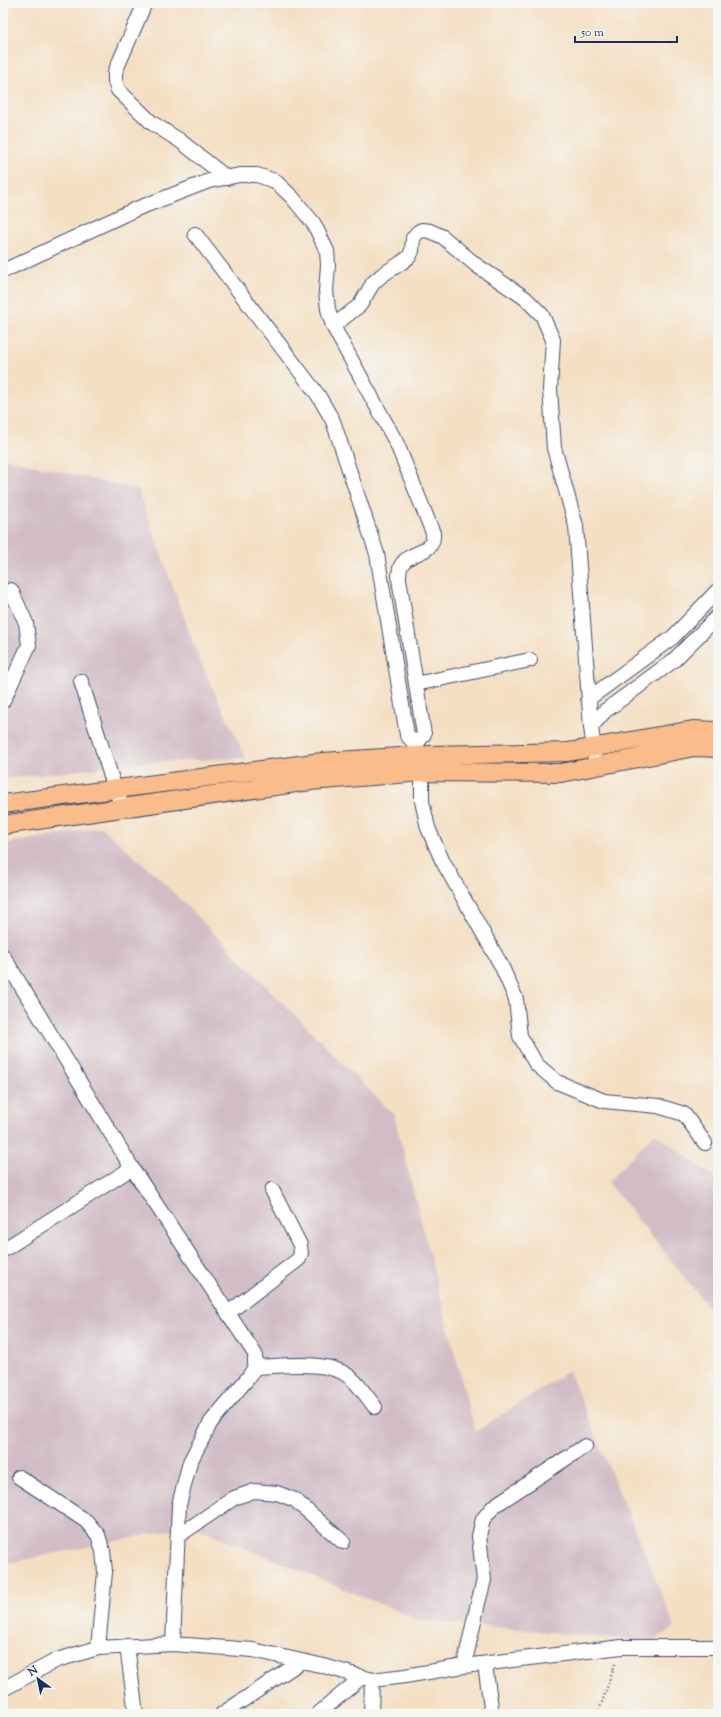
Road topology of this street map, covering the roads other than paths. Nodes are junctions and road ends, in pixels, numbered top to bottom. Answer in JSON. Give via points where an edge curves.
{"nodes":[{"id":1,"x":145,"y":3,"type":"edge"},
{"id":2,"x":227,"y":178,"type":"junction"},
{"id":3,"x":195,"y":234,"type":"dead end"},
{"id":4,"x":3,"y":271,"type":"edge"},
{"id":5,"x":333,"y":326,"type":"junction"},
{"id":6,"x":11,"y":590,"type":"dead end"},
{"id":7,"x":718,"y":590,"type":"edge"},
{"id":8,"x":718,"y":616,"type":"edge"},
{"id":9,"x":530,"y":660,"type":"dead end"},
{"id":10,"x":81,"y":681,"type":"dead end"},
{"id":11,"x":416,"y":684,"type":"junction"},
{"id":12,"x":588,"y":699,"type":"junction"},
{"id":13,"x":3,"y":701,"type":"edge"},
{"id":14,"x":591,"y":727,"type":"junction"},
{"id":15,"x":718,"y":731,"type":"edge"},
{"id":16,"x":718,"y":748,"type":"edge"},
{"id":17,"x":595,"y":757,"type":"junction"},
{"id":18,"x":419,"y":758,"type":"junction"},
{"id":19,"x":115,"y":789,"type":"junction"},
{"id":20,"x":3,"y":804,"type":"edge"},
{"id":21,"x":123,"y":808,"type":"junction"},
{"id":22,"x":3,"y":825,"type":"edge"},
{"id":23,"x":3,"y":956,"type":"edge"},
{"id":24,"x":705,"y":1143,"type":"dead end"},
{"id":25,"x":132,"y":1168,"type":"junction"},
{"id":26,"x":272,"y":1190,"type":"dead end"},
{"id":27,"x":3,"y":1250,"type":"edge"},
{"id":28,"x":228,"y":1313,"type":"junction"},
{"id":29,"x":255,"y":1367,"type":"junction"},
{"id":30,"x":375,"y":1407,"type":"dead end"},
{"id":31,"x":585,"y":1446,"type":"dead end"},
{"id":32,"x":19,"y":1477,"type":"dead end"},
{"id":33,"x":178,"y":1536,"type":"junction"},
{"id":34,"x":343,"y":1542,"type":"dead end"},
{"id":35,"x":173,"y":1644,"type":"junction"},
{"id":36,"x":127,"y":1646,"type":"junction"},
{"id":37,"x":718,"y":1647,"type":"edge"},
{"id":38,"x":98,"y":1648,"type":"junction"},
{"id":39,"x":302,"y":1661,"type":"junction"},
{"id":40,"x":484,"y":1665,"type":"junction"},
{"id":41,"x":464,"y":1666,"type":"junction"},
{"id":42,"x":367,"y":1679,"type":"junction"},
{"id":43,"x":3,"y":1689,"type":"edge"},
{"id":44,"x":136,"y":1714,"type":"edge"},
{"id":45,"x":222,"y":1714,"type":"edge"},
{"id":46,"x":318,"y":1714,"type":"edge"},
{"id":47,"x":371,"y":1714,"type":"edge"},
{"id":48,"x":492,"y":1714,"type":"edge"}],
"edges":[{"from":1,"to":2,"type":"street","via":[[115,72],[118,90],[152,123],[179,140]]},
{"from":2,"to":4,"type":"street","via":[[209,181],[136,209]]},
{"from":2,"to":5,"type":"street","via":[[257,175],[275,181],[314,224],[326,251],[326,291]]},
{"from":3,"to":18,"type":"street","via":[[318,395],[333,421],[377,554],[407,735]]},
{"from":5,"to":11,"type":"street","via":[[397,444],[433,532],[434,540],[430,545],[407,559],[400,570],[399,579]]},
{"from":5,"to":12,"type":"street","via":[[360,305],[373,283],[409,256],[413,238],[422,230],[443,237],[476,265],[525,298],[542,315],[552,340],[550,389],[554,448],[576,526]]},
{"from":6,"to":13,"type":"street","via":[[26,623],[29,645]]},
{"from":7,"to":12,"type":"street","via":[[673,637]]},
{"from":8,"to":14,"type":"street","via":[[674,660],[605,711]]},
{"from":9,"to":11,"type":"street"},
{"from":10,"to":19,"type":"street"},
{"from":11,"to":18,"type":"street","via":[[424,734]]},
{"from":12,"to":14,"type":"street"},
{"from":14,"to":17,"type":"street"},
{"from":15,"to":17,"type":"main road","via":[[693,730]]},
{"from":16,"to":17,"type":"main road","via":[[694,747]]},
{"from":17,"to":18,"type":"main road","via":[[561,773]]},
{"from":18,"to":19,"type":"main road","via":[[322,762]]},
{"from":18,"to":21,"type":"main road","via":[[310,781]]},
{"from":18,"to":24,"type":"street","via":[[422,800],[428,828],[442,860],[501,965],[516,999],[520,1036],[536,1064],[556,1082],[604,1101],[658,1106],[684,1114]]},
{"from":19,"to":20,"type":"main road"},
{"from":19,"to":21,"type":"street"},
{"from":21,"to":22,"type":"main road"},
{"from":23,"to":25,"type":"street"},
{"from":25,"to":27,"type":"street"},
{"from":25,"to":28,"type":"street"},
{"from":26,"to":28,"type":"street","via":[[300,1245],[299,1260]]},
{"from":28,"to":29,"type":"street","via":[[254,1354]]},
{"from":29,"to":30,"type":"street","via":[[324,1366],[351,1378]]},
{"from":29,"to":33,"type":"street","via":[[211,1422],[190,1462],[180,1506]]},
{"from":31,"to":41,"type":"street","via":[[494,1506],[483,1520],[479,1536],[484,1580]]},
{"from":32,"to":38,"type":"street","via":[[86,1521],[98,1535],[105,1572]]},
{"from":33,"to":34,"type":"street","via":[[234,1498],[254,1491],[277,1493],[295,1500]]},
{"from":33,"to":35,"type":"street"},
{"from":35,"to":36,"type":"street"},
{"from":35,"to":39,"type":"street","via":[[253,1650]]},
{"from":36,"to":38,"type":"street"},
{"from":36,"to":44,"type":"street"},
{"from":37,"to":40,"type":"street","via":[[621,1647]]},
{"from":38,"to":43,"type":"street","via":[[57,1660]]},
{"from":39,"to":42,"type":"street"},
{"from":39,"to":45,"type":"street"},
{"from":40,"to":41,"type":"street"},
{"from":40,"to":48,"type":"street"},
{"from":41,"to":42,"type":"street","via":[[405,1676]]},
{"from":42,"to":46,"type":"street"},
{"from":42,"to":47,"type":"street"}]}
